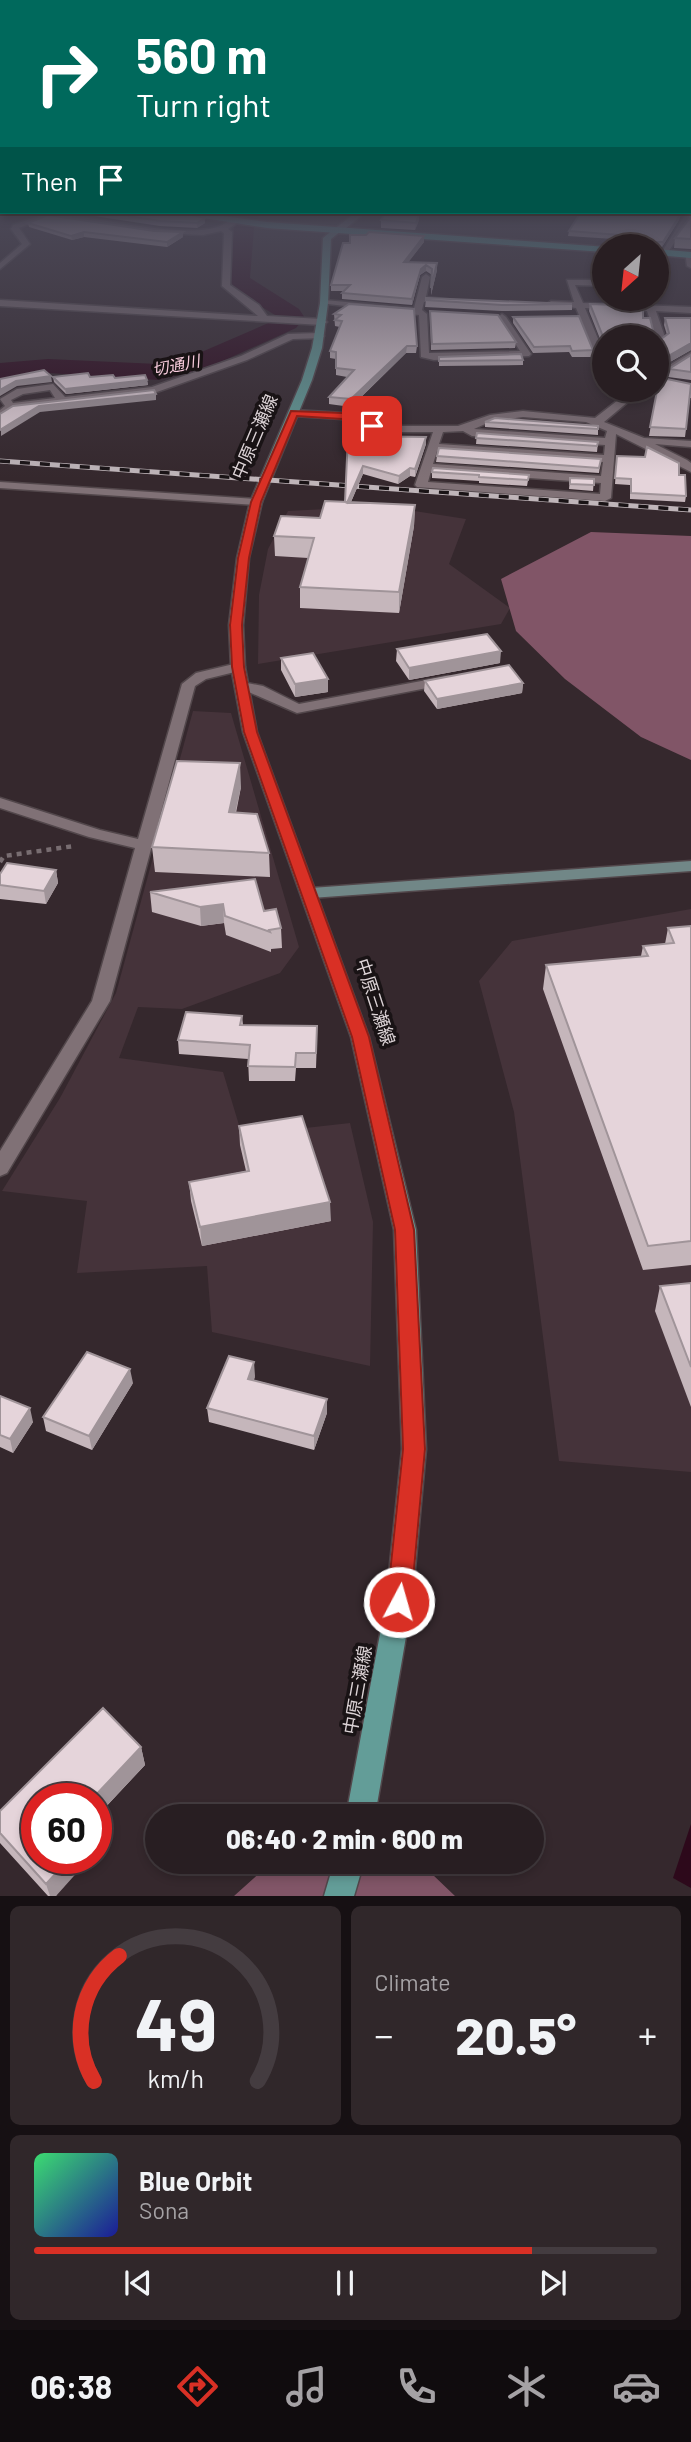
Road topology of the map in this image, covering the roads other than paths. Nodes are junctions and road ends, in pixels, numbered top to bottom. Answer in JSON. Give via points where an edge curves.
{"nodes":[{"id":1,"x":247,"y":300,"type":"edge"},
{"id":2,"x":421,"y":300,"type":"edge"},
{"id":3,"x":577,"y":300,"type":"edge"},
{"id":4,"x":0,"y":303,"type":"edge"},
{"id":5,"x":324,"y":303,"type":"joint"},
{"id":6,"x":538,"y":303,"type":"edge"},
{"id":7,"x":578,"y":304,"type":"junction"},
{"id":8,"x":592,"y":305,"type":"edge"},
{"id":9,"x":669,"y":309,"type":"edge"},
{"id":10,"x":691,"y":310,"type":"edge"},
{"id":11,"x":417,"y":311,"type":"junction"},
{"id":12,"x":429,"y":313,"type":"edge"},
{"id":13,"x":569,"y":316,"type":"edge"},
{"id":14,"x":583,"y":316,"type":"junction"},
{"id":15,"x":489,"y":317,"type":"edge"},
{"id":16,"x":502,"y":317,"type":"junction"},
{"id":17,"x":515,"y":317,"type":"edge"},
{"id":18,"x":265,"y":319,"type":"junction"},
{"id":19,"x":321,"y":329,"type":"junction"},
{"id":20,"x":592,"y":337,"type":"edge"},
{"id":21,"x":691,"y":355,"type":"edge"},
{"id":22,"x":669,"y":365,"type":"edge"},
{"id":23,"x":674,"y":366,"type":"junction"},
{"id":24,"x":669,"y":370,"type":"edge"},
{"id":25,"x":622,"y":402,"type":"edge"},
{"id":26,"x":294,"y":413,"type":"junction"},
{"id":27,"x":0,"y":416,"type":"edge"},
{"id":28,"x":598,"y":421,"type":"junction"},
{"id":29,"x":466,"y":428,"type":"junction"},
{"id":30,"x":439,"y":429,"type":"junction"},
{"id":31,"x":616,"y":430,"type":"junction"},
{"id":32,"x":637,"y":439,"type":"junction"},
{"id":33,"x":610,"y":442,"type":"junction"},
{"id":34,"x":691,"y":444,"type":"edge"},
{"id":35,"x":433,"y":447,"type":"junction"},
{"id":36,"x":608,"y":459,"type":"junction"},
{"id":37,"x":427,"y":467,"type":"junction"},
{"id":38,"x":691,"y":469,"type":"edge"},
{"id":39,"x":607,"y":480,"type":"junction"},
{"id":40,"x":1,"y":485,"type":"edge"},
{"id":41,"x":256,"y":502,"type":"junction"},
{"id":42,"x":238,"y":667,"type":"junction"},
{"id":43,"x":461,"y":677,"type":"edge"},
{"id":44,"x":242,"y":686,"type":"junction"},
{"id":45,"x":0,"y":803,"type":"edge"},
{"id":46,"x":142,"y":845,"type":"junction"},
{"id":47,"x":691,"y":866,"type":"edge"},
{"id":48,"x":311,"y":893,"type":"junction"},
{"id":49,"x":0,"y":1168,"type":"edge"},
{"id":50,"x":363,"y":1804,"type":"edge"},
{"id":51,"x":345,"y":1874,"type":"edge"},
{"id":52,"x":339,"y":1896,"type":"edge"}],
"edges":[{"from":1,"to":18,"type":"street"},
{"from":2,"to":11,"type":"street"},
{"from":3,"to":7,"type":"street"},
{"from":4,"to":18,"type":"street"},
{"from":5,"to":11,"type":"street"},
{"from":5,"to":19,"type":"main road","name":"中原三瀬線"},
{"from":6,"to":7,"type":"street"},
{"from":7,"to":8,"type":"street"},
{"from":7,"to":14,"type":"street"},
{"from":9,"to":10,"type":"street"},
{"from":11,"to":12,"type":"street"},
{"from":11,"to":16,"type":"street","via":[[423,314],[424,355],[434,357],[526,354]]},
{"from":13,"to":14,"type":"street"},
{"from":14,"to":20,"type":"street"},
{"from":15,"to":16,"type":"street"},
{"from":16,"to":17,"type":"street"},
{"from":18,"to":19,"type":"street"},
{"from":19,"to":26,"type":"main road","name":"中原三瀬線"},
{"from":19,"to":27,"type":"street","via":[[291,335],[165,387],[61,399],[54,387],[21,391],[5,399],[10,406]]},
{"from":21,"to":23,"type":"street"},
{"from":22,"to":23,"type":"street"},
{"from":23,"to":24,"type":"street"},
{"from":25,"to":28,"type":"street"},
{"from":26,"to":30,"type":"street","via":[[343,416],[379,428]]},
{"from":26,"to":41,"type":"main road","name":"中原三瀬線"},
{"from":28,"to":29,"type":"street","via":[[510,415]]},
{"from":28,"to":31,"type":"street"},
{"from":29,"to":30,"type":"street"},
{"from":29,"to":33,"type":"street","via":[[472,433]]},
{"from":30,"to":35,"type":"street"},
{"from":31,"to":32,"type":"street"},
{"from":31,"to":33,"type":"street"},
{"from":32,"to":34,"type":"street"},
{"from":32,"to":38,"type":"street"},
{"from":33,"to":36,"type":"street"},
{"from":35,"to":36,"type":"street"},
{"from":35,"to":37,"type":"street"},
{"from":36,"to":39,"type":"street"},
{"from":37,"to":39,"type":"street"},
{"from":37,"to":39,"type":"street","via":[[421,485],[605,498]]},
{"from":40,"to":41,"type":"street"},
{"from":41,"to":42,"type":"main road","name":"中原三瀬線","via":[[243,558],[236,625]]},
{"from":42,"to":44,"type":"main road","name":"中原三瀬線"},
{"from":42,"to":46,"type":"street","via":[[201,676],[189,684]]},
{"from":43,"to":44,"type":"street","via":[[297,709]]},
{"from":44,"to":48,"type":"main road","name":"中原三瀬線","via":[[250,732]]},
{"from":45,"to":46,"type":"street"},
{"from":46,"to":49,"type":"street","via":[[101,1001]]},
{"from":47,"to":48,"type":"street"},
{"from":48,"to":50,"type":"main road","name":"中原三瀬線","via":[[360,1037],[405,1230],[414,1449],[399,1602]]},
{"from":51,"to":52,"type":"main road"}]}
